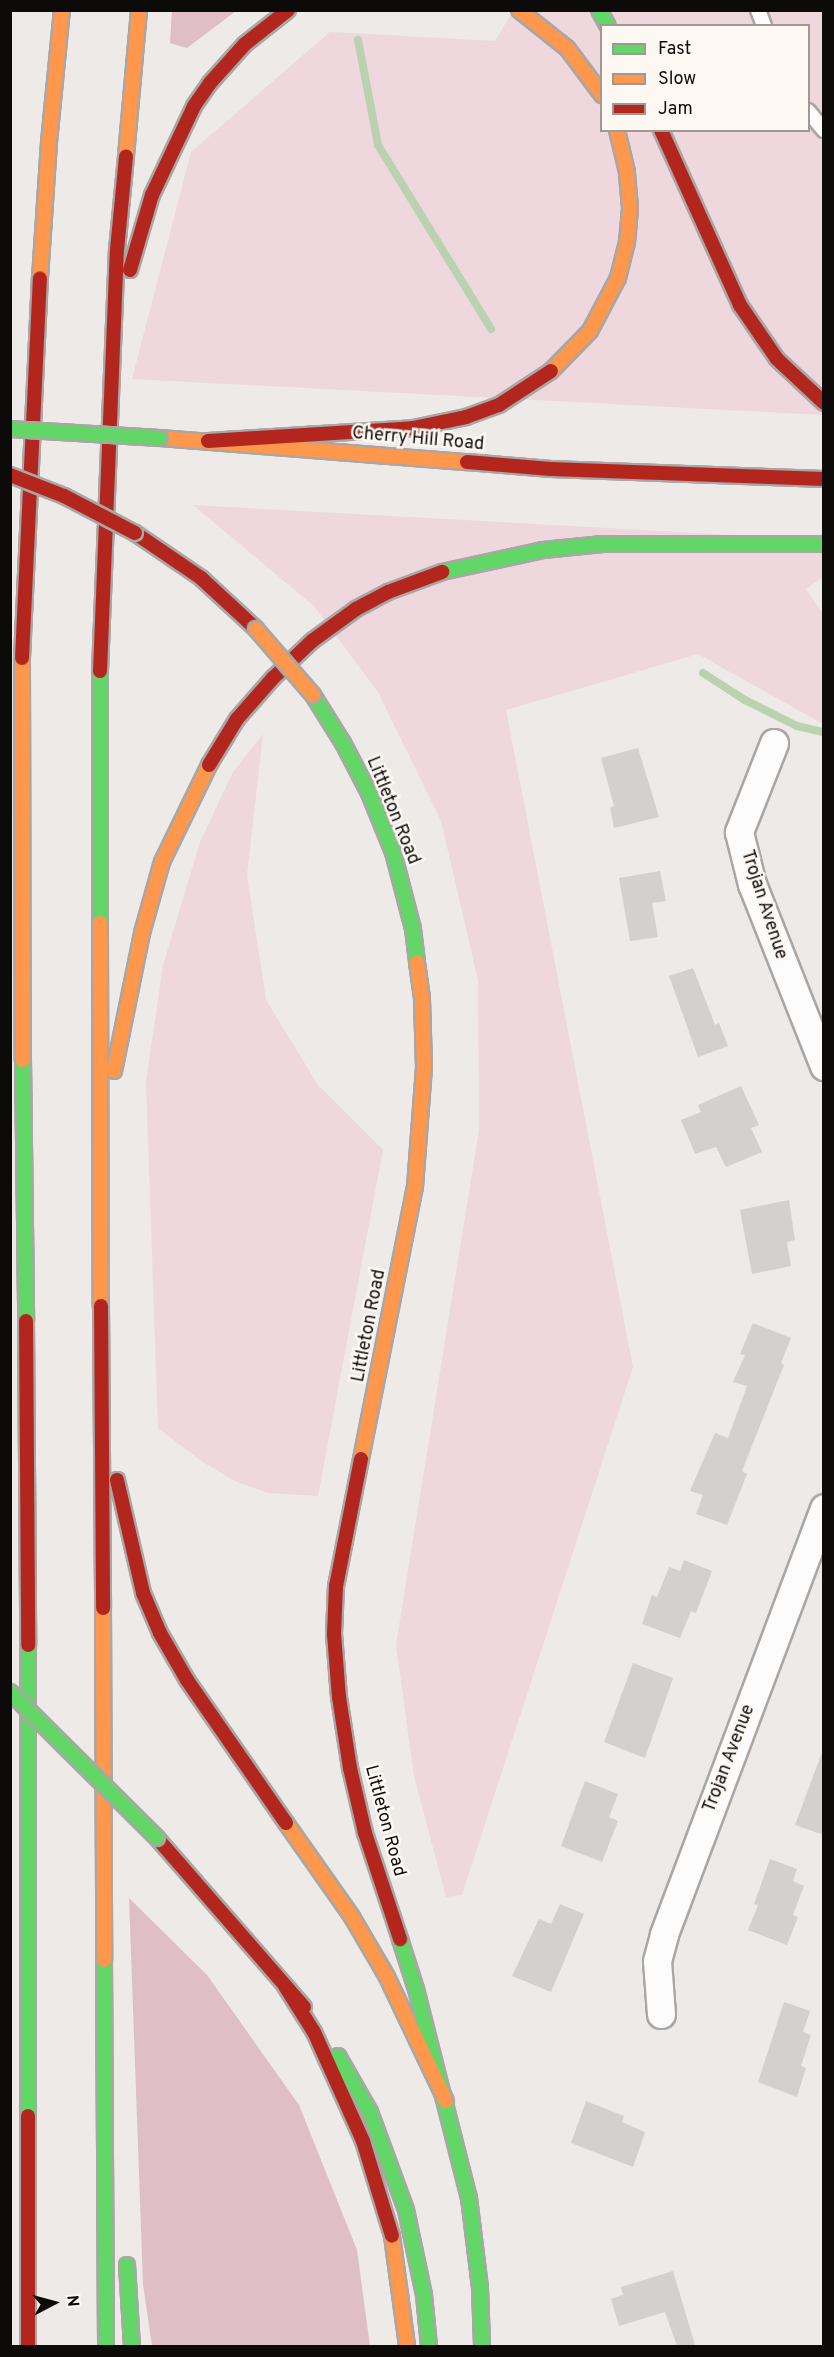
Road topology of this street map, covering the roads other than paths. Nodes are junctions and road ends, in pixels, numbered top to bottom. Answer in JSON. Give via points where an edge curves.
{"nodes":[{"id":1,"x":62,"y":10,"type":"edge"},
{"id":2,"x":139,"y":10,"type":"edge"},
{"id":3,"x":288,"y":10,"type":"edge"},
{"id":4,"x":519,"y":10,"type":"edge"},
{"id":5,"x":599,"y":10,"type":"edge"},
{"id":6,"x":607,"y":24,"type":"edge"},
{"id":7,"x":600,"y":92,"type":"edge"},
{"id":8,"x":810,"y":113,"type":"edge"},
{"id":9,"x":824,"y":130,"type":"edge"},
{"id":10,"x":617,"y":132,"type":"edge"},
{"id":11,"x":662,"y":132,"type":"edge"},
{"id":12,"x":110,"y":381,"type":"junction"},
{"id":13,"x":824,"y":404,"type":"edge"},
{"id":14,"x":10,"y":429,"type":"edge"},
{"id":15,"x":208,"y":441,"type":"junction"},
{"id":16,"x":10,"y":475,"type":"edge"},
{"id":17,"x":824,"y":480,"type":"edge"},
{"id":18,"x":824,"y":544,"type":"edge"},
{"id":19,"x":774,"y":743,"type":"dead end"},
{"id":20,"x":824,"y":1066,"type":"edge"},
{"id":21,"x":101,"y":1135,"type":"junction"},
{"id":22,"x":104,"y":1420,"type":"junction"},
{"id":23,"x":824,"y":1508,"type":"edge"},
{"id":24,"x":10,"y":1692,"type":"edge"},
{"id":25,"x":105,"y":1878,"type":"junction"},
{"id":26,"x":285,"y":1986,"type":"junction"},
{"id":27,"x":661,"y":2014,"type":"dead end"},
{"id":28,"x":446,"y":2101,"type":"junction"},
{"id":29,"x":119,"y":2154,"type":"dead end"},
{"id":30,"x":126,"y":2247,"type":"dead end"},
{"id":31,"x":28,"y":2346,"type":"edge"},
{"id":32,"x":106,"y":2346,"type":"edge"},
{"id":33,"x":132,"y":2346,"type":"edge"},
{"id":34,"x":407,"y":2346,"type":"edge"},
{"id":35,"x":429,"y":2346,"type":"edge"},
{"id":36,"x":482,"y":2346,"type":"edge"}],
"edges":[{"from":1,"to":31,"type":"main road","via":[[34,368],[22,639]]},
{"from":2,"to":12,"type":"main road","via":[[117,250]]},
{"from":3,"to":12,"type":"main road","via":[[266,25],[227,63],[194,106],[177,139],[152,195],[133,254]]},
{"from":4,"to":7,"type":"main road","via":[[567,48]]},
{"from":5,"to":6,"type":"main road"},
{"from":8,"to":9,"type":"lane"},
{"from":10,"to":15,"type":"main road","via":[[630,208],[618,278],[590,331],[547,375],[499,405],[466,417],[413,428]]},
{"from":11,"to":13,"type":"main road","via":[[740,305],[777,359]]},
{"from":12,"to":21,"type":"main road","via":[[99,753]]},
{"from":14,"to":15,"type":"main road","name":"Cherry Hill Road","bridge":true},
{"from":15,"to":17,"type":"main road","name":"Cherry Hill Road","via":[[551,469]]},
{"from":16,"to":28,"type":"main road","name":"Littleton Road","bridge":true,"via":[[64,496],[135,533],[201,578],[256,629],[313,695],[364,783],[393,852],[413,928],[422,998],[424,1067],[414,1187],[336,1586],[334,1634],[350,1768],[365,1833],[416,1989]]},
{"from":18,"to":21,"type":"main road","via":[[603,544],[498,558],[431,575],[388,592],[356,609],[312,641],[237,719],[193,794],[162,862],[142,933]]},
{"from":19,"to":20,"type":"street","name":"Trojan Avenue","via":[[739,832],[752,884]]},
{"from":21,"to":22,"type":"main road"},
{"from":22,"to":25,"type":"main road"},
{"from":22,"to":28,"type":"main road","via":[[143,1593],[160,1633],[187,1680],[352,1917],[412,2027]]},
{"from":23,"to":27,"type":"street","name":"Trojan Avenue","via":[[664,1934],[657,1961]]},
{"from":24,"to":26,"type":"main road","bridge":true,"via":[[157,1838]]},
{"from":25,"to":29,"type":"main road"},
{"from":25,"to":32,"type":"main road"},
{"from":26,"to":34,"type":"main road","via":[[314,2032],[363,2141],[396,2254]]},
{"from":26,"to":35,"type":"main road","via":[[322,2028],[370,2112],[388,2156],[416,2250]]},
{"from":28,"to":36,"type":"main road","name":"Littleton Road","via":[[469,2198],[480,2288]]},
{"from":30,"to":33,"type":"main road"}]}
